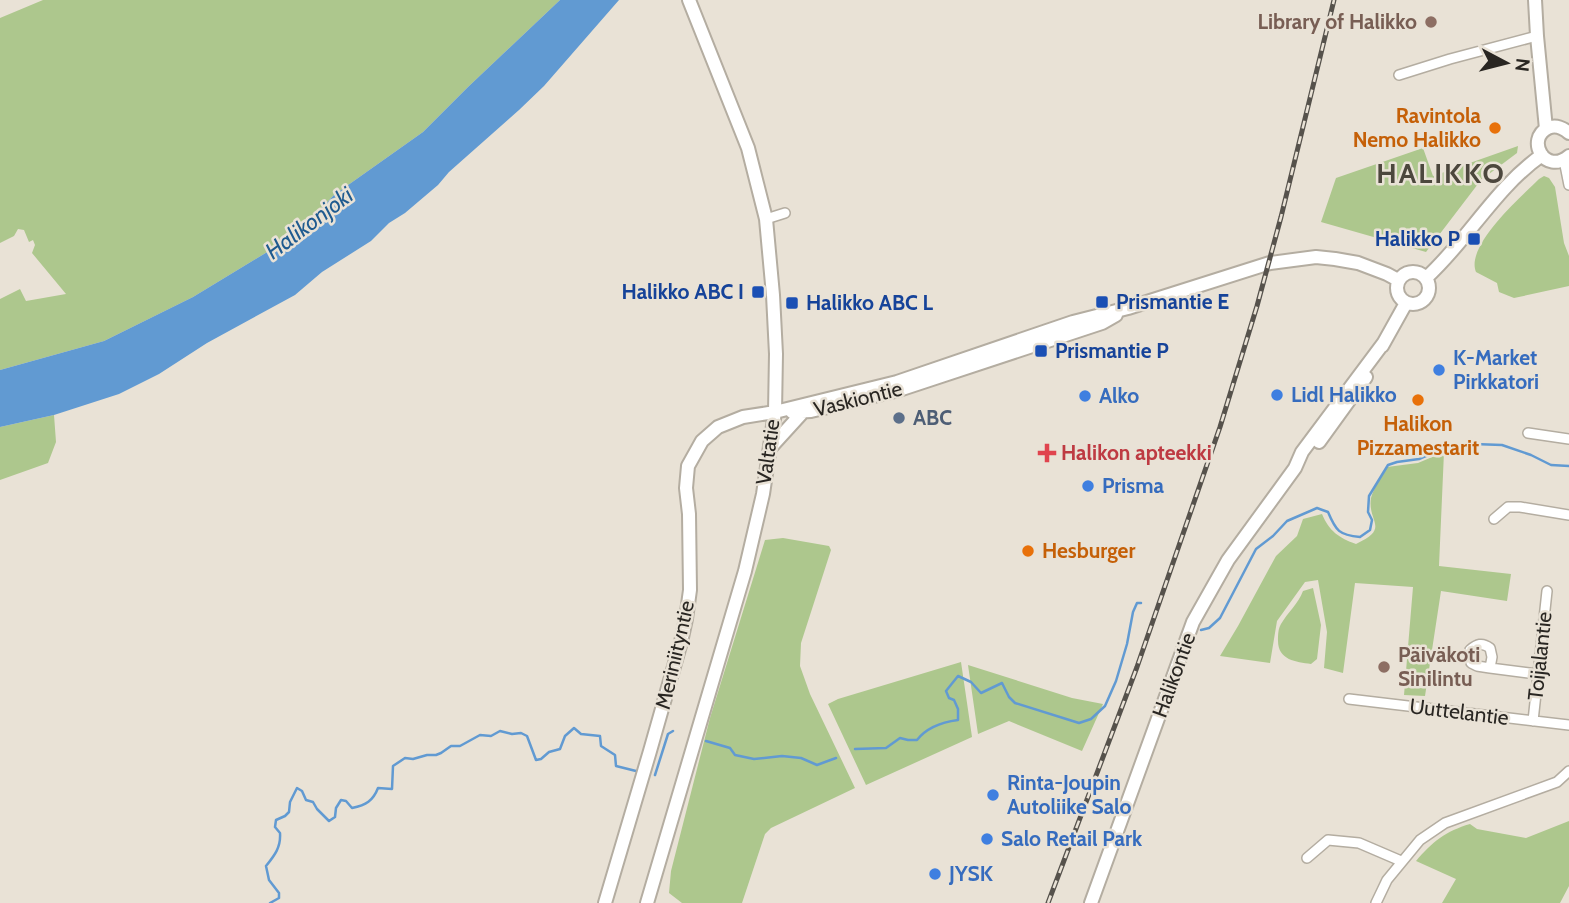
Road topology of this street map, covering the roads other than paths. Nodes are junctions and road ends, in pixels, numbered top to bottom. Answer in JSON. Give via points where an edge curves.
{"nodes":[{"id":1,"x":689,"y":0,"type":"edge"},
{"id":2,"x":1535,"y":0,"type":"edge"},
{"id":3,"x":1536,"y":36,"type":"junction"},
{"id":4,"x":1399,"y":75,"type":"dead end"},
{"id":5,"x":1546,"y":130,"type":"junction"},
{"id":6,"x":1569,"y":133,"type":"edge"},
{"id":7,"x":1542,"y":155,"type":"junction"},
{"id":8,"x":1566,"y":158,"type":"edge"},
{"id":9,"x":1569,"y":185,"type":"edge"},
{"id":10,"x":785,"y":213,"type":"dead end"},
{"id":11,"x":765,"y":219,"type":"junction"},
{"id":12,"x":1426,"y":278,"type":"junction"},
{"id":13,"x":1398,"y":280,"type":"junction"},
{"id":14,"x":1406,"y":303,"type":"junction"},
{"id":15,"x":1128,"y":308,"type":"junction"},
{"id":16,"x":775,"y":412,"type":"junction"},
{"id":17,"x":802,"y":413,"type":"junction"},
{"id":18,"x":1528,"y":433,"type":"dead end"},
{"id":19,"x":1569,"y":439,"type":"edge"},
{"id":20,"x":770,"y":447,"type":"junction"},
{"id":21,"x":1569,"y":515,"type":"edge"},
{"id":22,"x":1494,"y":519,"type":"dead end"},
{"id":23,"x":1546,"y":591,"type":"dead end"},
{"id":24,"x":1490,"y":668,"type":"dead end"},
{"id":25,"x":1537,"y":674,"type":"junction"},
{"id":26,"x":1349,"y":699,"type":"dead end"},
{"id":27,"x":1533,"y":721,"type":"junction"},
{"id":28,"x":1569,"y":724,"type":"edge"},
{"id":29,"x":1569,"y":771,"type":"edge"},
{"id":30,"x":1307,"y":858,"type":"dead end"},
{"id":31,"x":1401,"y":860,"type":"junction"},
{"id":32,"x":605,"y":903,"type":"edge"},
{"id":33,"x":647,"y":903,"type":"edge"},
{"id":34,"x":1091,"y":903,"type":"edge"},
{"id":35,"x":1376,"y":903,"type":"edge"}],
"edges":[{"from":1,"to":11,"type":"main road","name":"Valtatie","via":[[748,148]]},
{"from":2,"to":3,"type":"main road"},
{"from":3,"to":4,"type":"street"},
{"from":3,"to":5,"type":"main road"},
{"from":5,"to":6,"type":"main road","via":[[1559,127]]},
{"from":5,"to":7,"type":"main road","via":[[1538,141]]},
{"from":7,"to":8,"type":"main road","via":[[1552,162]]},
{"from":7,"to":12,"type":"main road","via":[[1490,204]]},
{"from":8,"to":9,"type":"street"},
{"from":10,"to":11,"type":"street"},
{"from":11,"to":16,"type":"main road","name":"Valtatie","via":[[773,295]]},
{"from":12,"to":13,"type":"main road","via":[[1411,271]]},
{"from":12,"to":14,"type":"main road","via":[[1426,298],[1417,304]]},
{"from":13,"to":14,"type":"main road","via":[[1396,290]]},
{"from":13,"to":15,"type":"main road","name":"Vaskiontie","via":[[1357,263],[1316,257],[1270,263]]},
{"from":14,"to":34,"type":"main road","name":"Halikontie","via":[[1350,401],[1228,560],[1193,622]]},
{"from":15,"to":16,"type":"main road","name":"Vaskiontie","via":[[897,382]]},
{"from":15,"to":17,"type":"main road","name":"Vaskiontie","via":[[1102,323],[969,368]]},
{"from":16,"to":17,"type":"main road","name":"Vaskiontie"},
{"from":16,"to":20,"type":"main road","name":"Valtatie"},
{"from":16,"to":32,"type":"main road","name":"Meriniityntie","via":[[718,427],[702,440],[688,466],[690,590],[686,620]]},
{"from":17,"to":20,"type":"main road"},
{"from":18,"to":19,"type":"street"},
{"from":20,"to":33,"type":"main road","name":"Valtatie","via":[[745,571]]},
{"from":21,"to":22,"type":"street","via":[[1508,507]]},
{"from":23,"to":25,"type":"street","name":"Toijalantie"},
{"from":24,"to":25,"type":"street"},
{"from":25,"to":27,"type":"street","name":"Toijalantie"},
{"from":26,"to":27,"type":"street","name":"Uuttelantie"},
{"from":27,"to":28,"type":"street","name":"Uuttelantie"},
{"from":29,"to":31,"type":"street","via":[[1557,782],[1445,823]]},
{"from":30,"to":31,"type":"street","via":[[1328,840],[1359,843]]},
{"from":31,"to":35,"type":"street"}]}
